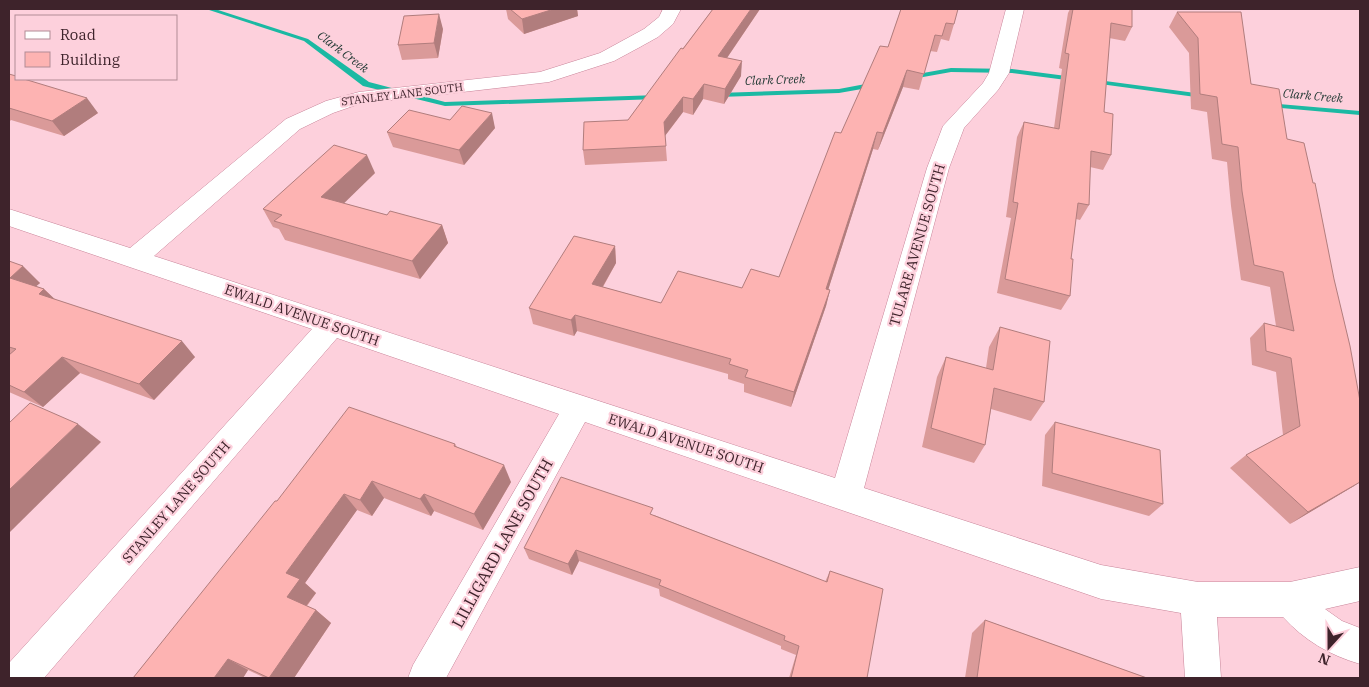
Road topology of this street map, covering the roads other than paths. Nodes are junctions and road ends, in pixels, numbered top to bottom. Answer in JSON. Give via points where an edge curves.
{"nodes":[{"id":1,"x":672,"y":9,"type":"edge"},
{"id":2,"x":1015,"y":9,"type":"edge"},
{"id":3,"x":9,"y":217,"type":"edge"},
{"id":4,"x":135,"y":258,"type":"junction"},
{"id":5,"x":332,"y":325,"type":"junction"},
{"id":6,"x":578,"y":407,"type":"junction"},
{"id":7,"x":846,"y":496,"type":"junction"},
{"id":8,"x":1360,"y":584,"type":"edge"},
{"id":9,"x":1198,"y":599,"type":"junction"},
{"id":10,"x":1290,"y":599,"type":"junction"},
{"id":11,"x":1360,"y":646,"type":"edge"},
{"id":12,"x":20,"y":678,"type":"edge"},
{"id":13,"x":426,"y":678,"type":"edge"},
{"id":14,"x":1203,"y":678,"type":"edge"}],
"edges":[{"from":1,"to":4,"type":"street","name":"STANLEY LANE SOUTH","via":[[667,20],[651,33],[607,57],[578,68],[542,78],[359,98],[314,112],[293,124]]},
{"from":2,"to":7,"type":"street","name":"TULARE AVENUE SOUTH","via":[[999,73],[954,126],[938,168]]},
{"from":3,"to":4,"type":"street","name":"EWALD AVENUE SOUTH"},
{"from":4,"to":5,"type":"street","name":"EWALD AVENUE SOUTH"},
{"from":5,"to":6,"type":"street","name":"EWALD AVENUE SOUTH"},
{"from":5,"to":12,"type":"street","name":"STANLEY LANE SOUTH"},
{"from":6,"to":7,"type":"street","name":"EWALD AVENUE SOUTH"},
{"from":6,"to":13,"type":"street","name":"LILLIGARD LANE SOUTH"},
{"from":7,"to":9,"type":"street","name":"EWALD AVENUE SOUTH","via":[[1101,582]]},
{"from":8,"to":10,"type":"street","name":"EWALD AVENUE SOUTH"},
{"from":9,"to":10,"type":"street","name":"EWALD AVENUE SOUTH"},
{"from":9,"to":14,"type":"street"},
{"from":10,"to":11,"type":"street","via":[[1312,623],[1332,637]]}]}
